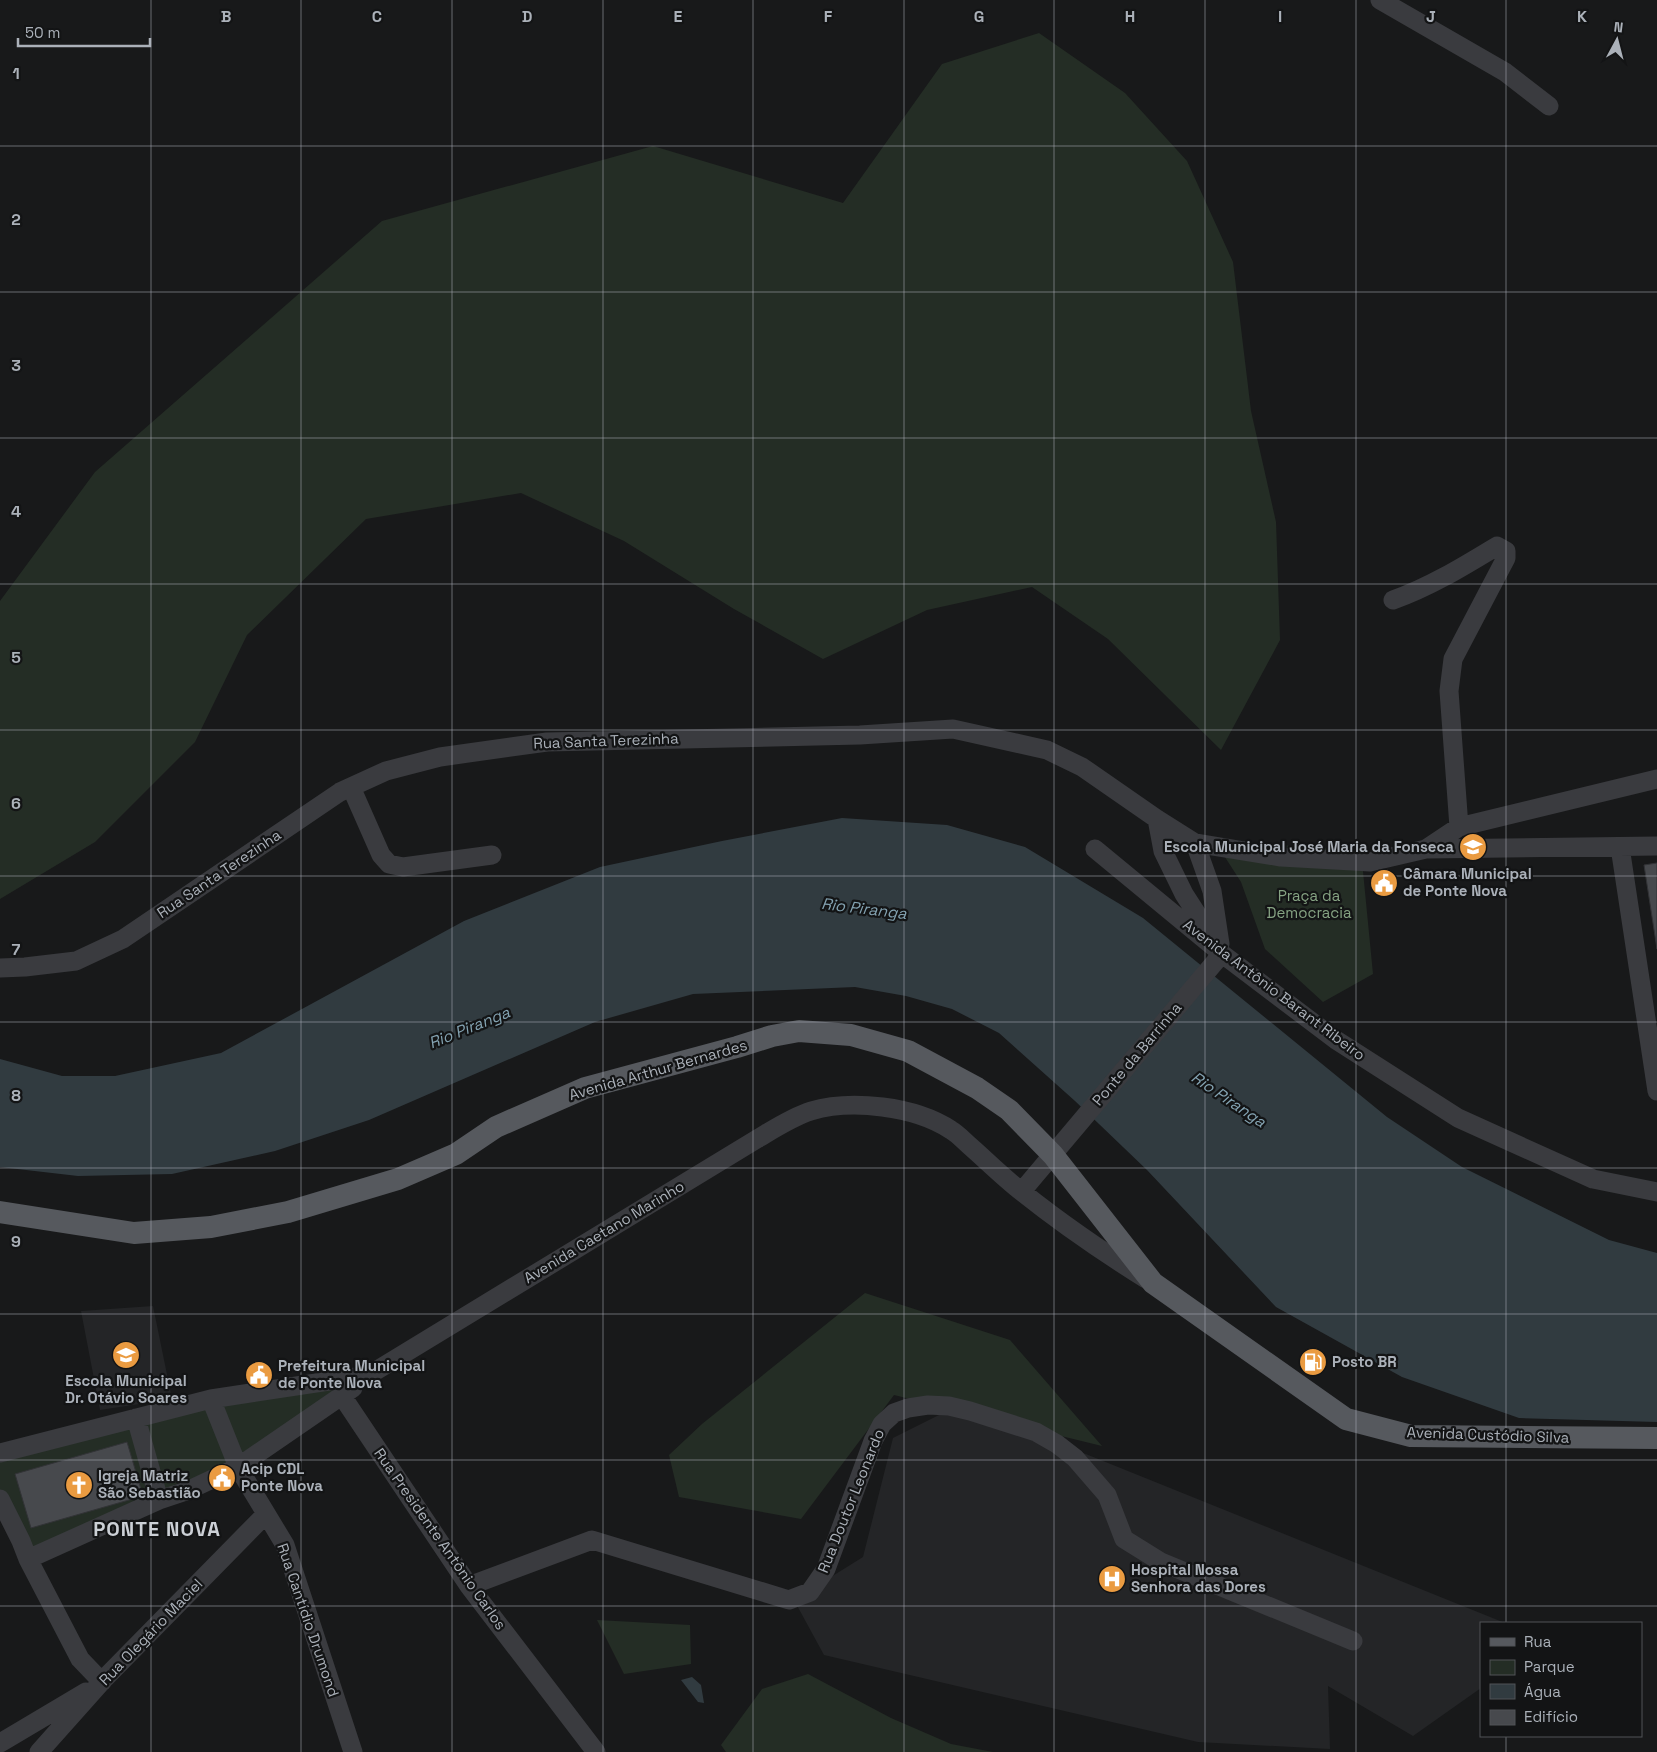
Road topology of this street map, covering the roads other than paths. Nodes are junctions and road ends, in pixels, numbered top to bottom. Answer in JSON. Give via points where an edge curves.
{"nodes":[{"id":1,"x":1380,"y":0,"type":"edge"},
{"id":2,"x":1549,"y":106,"type":"dead end"},
{"id":3,"x":1393,"y":600,"type":"dead end"},
{"id":4,"x":1657,"y":779,"type":"edge"},
{"id":5,"x":351,"y":787,"type":"junction"},
{"id":6,"x":1157,"y":819,"type":"junction"},
{"id":7,"x":1459,"y":827,"type":"junction"},
{"id":8,"x":1195,"y":843,"type":"junction"},
{"id":9,"x":1657,"y":846,"type":"edge"},
{"id":10,"x":1620,"y":847,"type":"junction"},
{"id":11,"x":1095,"y":849,"type":"dead end"},
{"id":12,"x":1426,"y":849,"type":"junction"},
{"id":13,"x":492,"y":855,"type":"dead end"},
{"id":14,"x":1218,"y":958,"type":"junction"},
{"id":15,"x":0,"y":968,"type":"edge"},
{"id":16,"x":1657,"y":1091,"type":"edge"},
{"id":17,"x":1053,"y":1155,"type":"junction"},
{"id":18,"x":1022,"y":1192,"type":"junction"},
{"id":19,"x":1657,"y":1192,"type":"edge"},
{"id":20,"x":0,"y":1212,"type":"edge"},
{"id":21,"x":1153,"y":1283,"type":"junction"},
{"id":22,"x":370,"y":1375,"type":"junction"},
{"id":23,"x":342,"y":1396,"type":"junction"},
{"id":24,"x":211,"y":1399,"type":"junction"},
{"id":25,"x":136,"y":1418,"type":"junction"},
{"id":26,"x":1657,"y":1438,"type":"edge"},
{"id":27,"x":7,"y":1451,"type":"edge"},
{"id":28,"x":238,"y":1467,"type":"junction"},
{"id":29,"x":0,"y":1499,"type":"edge"},
{"id":30,"x":159,"y":1500,"type":"junction"},
{"id":31,"x":266,"y":1514,"type":"junction"},
{"id":32,"x":28,"y":1559,"type":"junction"},
{"id":33,"x":469,"y":1586,"type":"junction"},
{"id":34,"x":1353,"y":1641,"type":"dead end"},
{"id":35,"x":102,"y":1682,"type":"junction"},
{"id":36,"x":0,"y":1743,"type":"edge"},
{"id":37,"x":39,"y":1752,"type":"edge"},
{"id":38,"x":353,"y":1752,"type":"edge"},
{"id":39,"x":596,"y":1752,"type":"edge"}],
"edges":[{"from":1,"to":2,"type":"street","via":[[1505,72]]},
{"from":3,"to":7,"type":"street","via":[[1412,594],[1497,546],[1506,551],[1506,558],[1453,659],[1449,691]]},
{"from":4,"to":7,"type":"street"},
{"from":5,"to":6,"type":"street","name":"Rua Santa Terezinha","via":[[386,771],[440,757],[547,742],[953,729],[1047,750],[1082,767]]},
{"from":5,"to":13,"type":"street","via":[[381,855],[389,864],[403,868]]},
{"from":5,"to":15,"type":"street","name":"Rua Santa Terezinha","via":[[123,938],[76,961]]},
{"from":6,"to":8,"type":"street","name":"Rua Santa Terezinha"},
{"from":6,"to":14,"type":"street","via":[[1163,851]]},
{"from":7,"to":12,"type":"street"},
{"from":8,"to":12,"type":"street","via":[[1281,857],[1370,862]]},
{"from":8,"to":14,"type":"street","via":[[1212,891]]},
{"from":9,"to":10,"type":"street"},
{"from":10,"to":12,"type":"street"},
{"from":10,"to":16,"type":"street"},
{"from":11,"to":14,"type":"street","name":"Avenida Antônio Barant Ribeiro"},
{"from":14,"to":17,"type":"street","name":"Ponte da Barrinha"},
{"from":14,"to":19,"type":"street","name":"Avenida Antônio Barant Ribeiro","via":[[1336,1040],[1458,1118],[1593,1179]]},
{"from":17,"to":18,"type":"street","name":"Ponte da Barrinha"},
{"from":17,"to":20,"type":"main road","name":"Avenida Arthur Bernardes","via":[[1009,1110],[977,1088],[908,1051],[851,1035],[799,1031],[585,1088],[496,1128],[456,1154],[398,1180],[288,1212],[211,1227],[134,1233]]},
{"from":17,"to":21,"type":"main road","name":"Avenida Arthur Bernardes"},
{"from":18,"to":21,"type":"street","name":"Avenida Caetano Marinho","via":[[1087,1242]]},
{"from":18,"to":22,"type":"street","name":"Avenida Caetano Marinho","via":[[951,1130],[917,1115],[899,1110],[840,1105],[808,1112],[757,1139]]},
{"from":21,"to":26,"type":"main road","name":"Avenida Custódio Silva","via":[[1346,1418],[1412,1436]]},
{"from":22,"to":23,"type":"street"},
{"from":22,"to":24,"type":"street","name":"Avenida Caetano Marinho"},
{"from":23,"to":28,"type":"street"},
{"from":23,"to":33,"type":"street","name":"Rua Presidente Antônio Carlos"},
{"from":24,"to":25,"type":"street","name":"Avenida Caetano Marinho"},
{"from":24,"to":28,"type":"street","name":"Rua Cantídio Drumond"},
{"from":25,"to":27,"type":"street","name":"Avenida Caetano Marinho"},
{"from":25,"to":30,"type":"street"},
{"from":28,"to":30,"type":"street"},
{"from":28,"to":31,"type":"street","name":"Rua Cantídio Drumond"},
{"from":29,"to":32,"type":"street"},
{"from":30,"to":32,"type":"street"},
{"from":31,"to":35,"type":"street","name":"Rua Olegário Maciel"},
{"from":31,"to":38,"type":"street","name":"Rua Cantídio Drumond","via":[[285,1545]]},
{"from":32,"to":35,"type":"street","via":[[80,1659]]},
{"from":33,"to":34,"type":"street","name":"Rua Doutor Leonardo","via":[[592,1540],[789,1600],[810,1592],[826,1569],[872,1441],[882,1424],[894,1413],[908,1408],[949,1406],[1036,1432],[1057,1444],[1075,1458],[1107,1495],[1124,1538],[1161,1562]]},
{"from":33,"to":39,"type":"street","name":"Rua Presidente Antônio Carlos"},
{"from":35,"to":36,"type":"street"},
{"from":35,"to":37,"type":"street","name":"Rua Olegário Maciel"}]}
